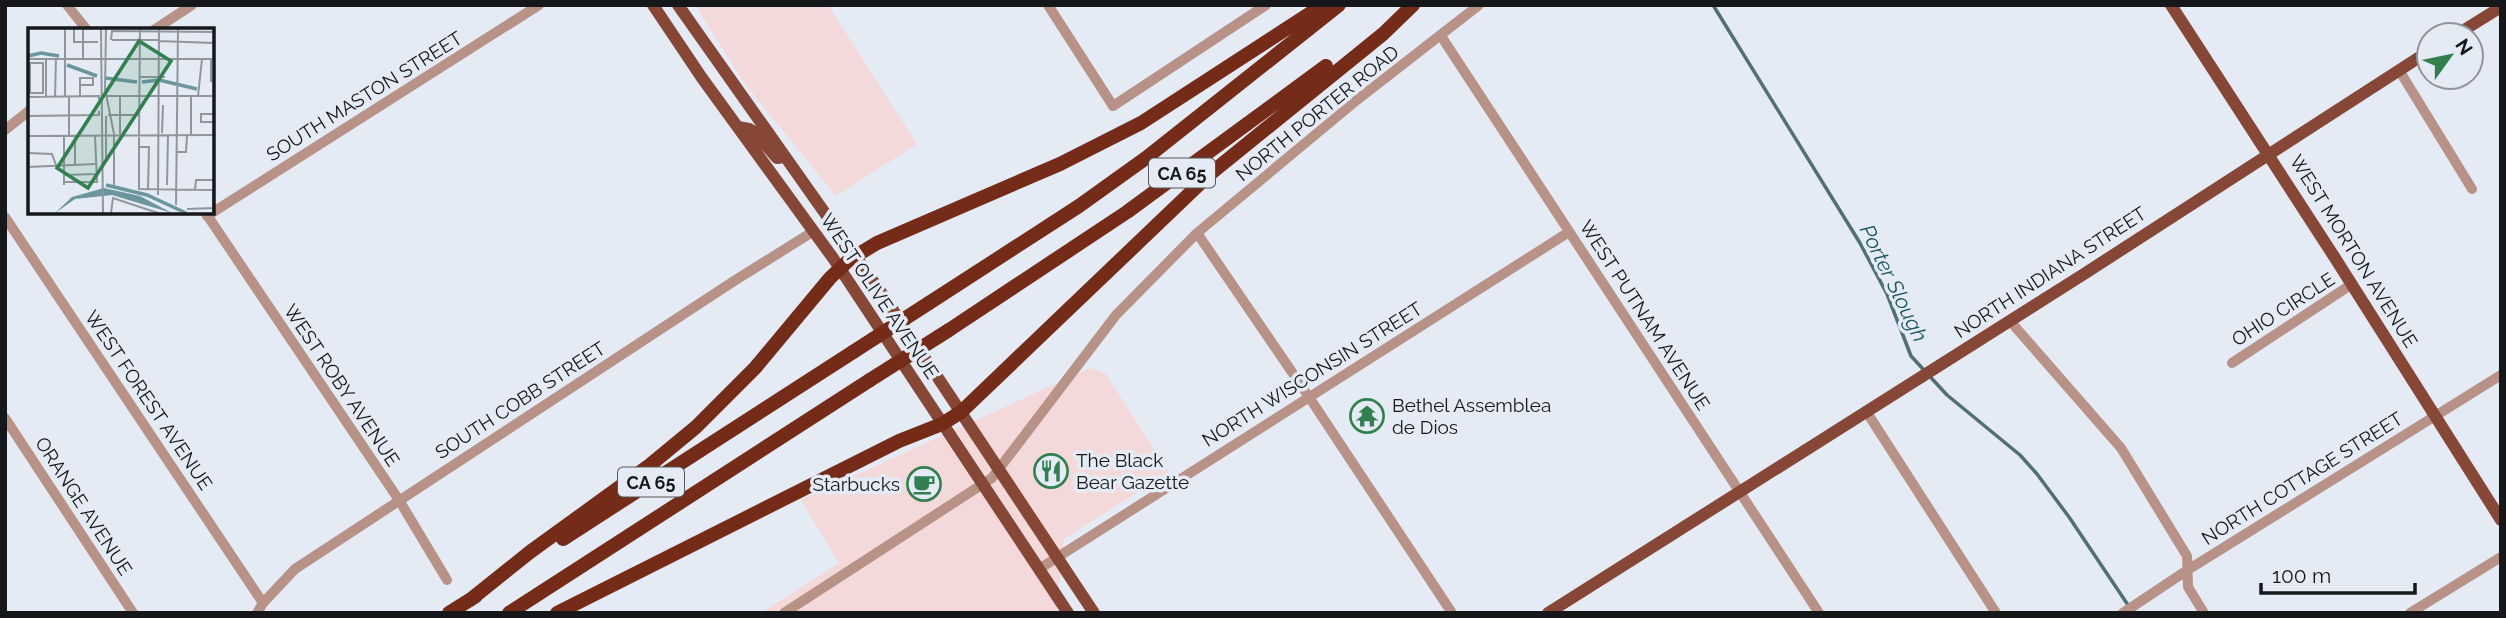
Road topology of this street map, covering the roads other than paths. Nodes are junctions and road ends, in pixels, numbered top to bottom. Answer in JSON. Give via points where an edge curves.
{"nodes":[{"id":1,"x":67,"y":5,"type":"edge"},
{"id":2,"x":192,"y":5,"type":"edge"},
{"id":3,"x":539,"y":5,"type":"edge"},
{"id":4,"x":653,"y":5,"type":"edge"},
{"id":5,"x":678,"y":5,"type":"edge"},
{"id":6,"x":1048,"y":5,"type":"edge"},
{"id":7,"x":1266,"y":5,"type":"edge"},
{"id":8,"x":1323,"y":5,"type":"edge"},
{"id":9,"x":1339,"y":5,"type":"edge"},
{"id":10,"x":1408,"y":5,"type":"edge"},
{"id":11,"x":1413,"y":5,"type":"edge"},
{"id":12,"x":1479,"y":5,"type":"edge"},
{"id":13,"x":2171,"y":5,"type":"edge"},
{"id":14,"x":2501,"y":7,"type":"edge"},
{"id":15,"x":2478,"y":21,"type":"edge"},
{"id":16,"x":86,"y":28,"type":"edge"},
{"id":17,"x":156,"y":28,"type":"edge"},
{"id":18,"x":1441,"y":36,"type":"junction"},
{"id":19,"x":2415,"y":60,"type":"edge"},
{"id":20,"x":2399,"y":70,"type":"junction"},
{"id":21,"x":28,"y":112,"type":"edge"},
{"id":22,"x":738,"y":127,"type":"junction"},
{"id":23,"x":5,"y":130,"type":"edge"},
{"id":24,"x":2269,"y":154,"type":"junction"},
{"id":25,"x":785,"y":157,"type":"junction"},
{"id":26,"x":2472,"y":189,"type":"dead end"},
{"id":27,"x":214,"y":209,"type":"edge"},
{"id":28,"x":206,"y":214,"type":"edge"},
{"id":29,"x":5,"y":217,"type":"edge"},
{"id":30,"x":814,"y":231,"type":"junction"},
{"id":31,"x":1569,"y":232,"type":"junction"},
{"id":32,"x":1197,"y":233,"type":"junction"},
{"id":33,"x":856,"y":255,"type":"junction"},
{"id":34,"x":840,"y":268,"type":"junction"},
{"id":35,"x":2352,"y":284,"type":"junction"},
{"id":36,"x":2010,"y":321,"type":"junction"},
{"id":37,"x":2232,"y":363,"type":"dead end"},
{"id":38,"x":2501,"y":375,"type":"edge"},
{"id":39,"x":1309,"y":397,"type":"junction"},
{"id":40,"x":1866,"y":411,"type":"junction"},
{"id":41,"x":961,"y":412,"type":"junction"},
{"id":42,"x":2435,"y":416,"type":"junction"},
{"id":43,"x":5,"y":418,"type":"edge"},
{"id":44,"x":943,"y":424,"type":"junction"},
{"id":45,"x":991,"y":477,"type":"junction"},
{"id":46,"x":1741,"y":491,"type":"junction"},
{"id":47,"x":399,"y":500,"type":"junction"},
{"id":48,"x":2501,"y":520,"type":"edge"},
{"id":49,"x":1057,"y":557,"type":"junction"},
{"id":50,"x":2501,"y":557,"type":"edge"},
{"id":51,"x":1039,"y":569,"type":"junction"},
{"id":52,"x":2186,"y":571,"type":"junction"},
{"id":53,"x":447,"y":580,"type":"dead end"},
{"id":54,"x":470,"y":600,"type":"junction"},
{"id":55,"x":260,"y":608,"type":"edge"},
{"id":56,"x":133,"y":613,"type":"edge"},
{"id":57,"x":449,"y":613,"type":"edge"},
{"id":58,"x":509,"y":613,"type":"edge"},
{"id":59,"x":557,"y":613,"type":"edge"},
{"id":60,"x":784,"y":613,"type":"edge"},
{"id":61,"x":1068,"y":613,"type":"edge"},
{"id":62,"x":1094,"y":613,"type":"edge"},
{"id":63,"x":1451,"y":613,"type":"edge"},
{"id":64,"x":1548,"y":613,"type":"edge"},
{"id":65,"x":1819,"y":613,"type":"edge"},
{"id":66,"x":1996,"y":613,"type":"edge"},
{"id":67,"x":2123,"y":613,"type":"edge"},
{"id":68,"x":2204,"y":613,"type":"edge"},
{"id":69,"x":2410,"y":613,"type":"edge"}],
"edges":[{"from":1,"to":16,"type":"street"},
{"from":2,"to":17,"type":"street"},
{"from":3,"to":27,"type":"street","name":"SOUTH MASTON STREET"},
{"from":4,"to":22,"type":"main road","name":"WEST OLIVE AVENUE"},
{"from":5,"to":25,"type":"main road","name":"WEST OLIVE AVENUE"},
{"from":6,"to":7,"type":"street","via":[[1113,106]]},
{"from":8,"to":33,"type":"highway","via":[[1142,123]]},
{"from":9,"to":54,"type":"highway","number":"CA 65","bridge":true,"via":[[1079,206]]},
{"from":10,"to":58,"type":"highway","number":"CA 65","bridge":true,"via":[[1094,235]]},
{"from":11,"to":41,"type":"highway","via":[[1210,174]]},
{"from":12,"to":18,"type":"street","name":"NORTH PORTER ROAD"},
{"from":13,"to":24,"type":"main road","name":"WEST MORTON AVENUE"},
{"from":14,"to":15,"type":"main road"},
{"from":18,"to":31,"type":"street","name":"WEST PUTNAM AVENUE"},
{"from":18,"to":32,"type":"street","name":"NORTH PORTER ROAD"},
{"from":19,"to":20,"type":"main road","name":"NORTH INDIANA STREET"},
{"from":20,"to":24,"type":"main road","name":"NORTH INDIANA STREET"},
{"from":20,"to":26,"type":"street"},
{"from":21,"to":23,"type":"street"},
{"from":22,"to":25,"type":"main road","via":[[754,132],[777,158]]},
{"from":22,"to":30,"type":"main road","name":"WEST OLIVE AVENUE"},
{"from":24,"to":35,"type":"main road","name":"WEST MORTON AVENUE"},
{"from":24,"to":36,"type":"main road","name":"NORTH INDIANA STREET"},
{"from":25,"to":33,"type":"main road","name":"WEST OLIVE AVENUE"},
{"from":28,"to":47,"type":"street","name":"WEST ROBY AVENUE"},
{"from":29,"to":55,"type":"street","name":"WEST FOREST AVENUE"},
{"from":30,"to":34,"type":"main road","name":"WEST OLIVE AVENUE"},
{"from":30,"to":47,"type":"street","name":"SOUTH COBB STREET"},
{"from":31,"to":39,"type":"street","name":"NORTH WISCONSIN STREET"},
{"from":31,"to":46,"type":"street","name":"WEST PUTNAM AVENUE"},
{"from":32,"to":39,"type":"street"},
{"from":32,"to":45,"type":"street","name":"NORTH PORTER ROAD","via":[[1116,315]]},
{"from":33,"to":34,"type":"highway"},
{"from":33,"to":41,"type":"main road","name":"WEST OLIVE AVENUE"},
{"from":34,"to":44,"type":"main road","name":"WEST OLIVE AVENUE"},
{"from":34,"to":54,"type":"highway","via":[[755,368],[696,427]]},
{"from":35,"to":37,"type":"street","name":"OHIO CIRCLE"},
{"from":35,"to":42,"type":"main road","name":"WEST MORTON AVENUE"},
{"from":36,"to":40,"type":"main road","name":"NORTH INDIANA STREET"},
{"from":36,"to":52,"type":"street","via":[[2121,448],[2187,556]]},
{"from":38,"to":42,"type":"street","name":"NORTH COTTAGE STREET"},
{"from":39,"to":49,"type":"street","name":"NORTH WISCONSIN STREET"},
{"from":39,"to":63,"type":"street"},
{"from":40,"to":46,"type":"main road","name":"NORTH INDIANA STREET"},
{"from":40,"to":66,"type":"street"},
{"from":41,"to":44,"type":"highway"},
{"from":41,"to":45,"type":"main road","name":"WEST OLIVE AVENUE"},
{"from":42,"to":48,"type":"main road","name":"WEST MORTON AVENUE"},
{"from":42,"to":52,"type":"street","name":"NORTH COTTAGE STREET"},
{"from":43,"to":56,"type":"street","name":"ORANGE AVENUE"},
{"from":44,"to":45,"type":"main road","name":"WEST OLIVE AVENUE"},
{"from":44,"to":59,"type":"highway","via":[[899,441]]},
{"from":45,"to":49,"type":"main road","name":"WEST OLIVE AVENUE"},
{"from":45,"to":51,"type":"main road","name":"WEST OLIVE AVENUE"},
{"from":45,"to":60,"type":"street"},
{"from":46,"to":64,"type":"main road","name":"NORTH INDIANA STREET"},
{"from":46,"to":65,"type":"street","name":"WEST PUTNAM AVENUE"},
{"from":47,"to":53,"type":"street","name":"WEST ROBY AVENUE"},
{"from":47,"to":55,"type":"street","name":"SOUTH COBB STREET","via":[[295,569]]},
{"from":49,"to":51,"type":"street","name":"NORTH WISCONSIN STREET"},
{"from":49,"to":62,"type":"main road","name":"WEST OLIVE AVENUE"},
{"from":50,"to":69,"type":"street"},
{"from":51,"to":61,"type":"main road","name":"WEST OLIVE AVENUE"},
{"from":52,"to":67,"type":"street","name":"NORTH COTTAGE STREET"},
{"from":52,"to":68,"type":"street","via":[[2188,587]]},
{"from":54,"to":57,"type":"highway","number":"CA 65"}]}
